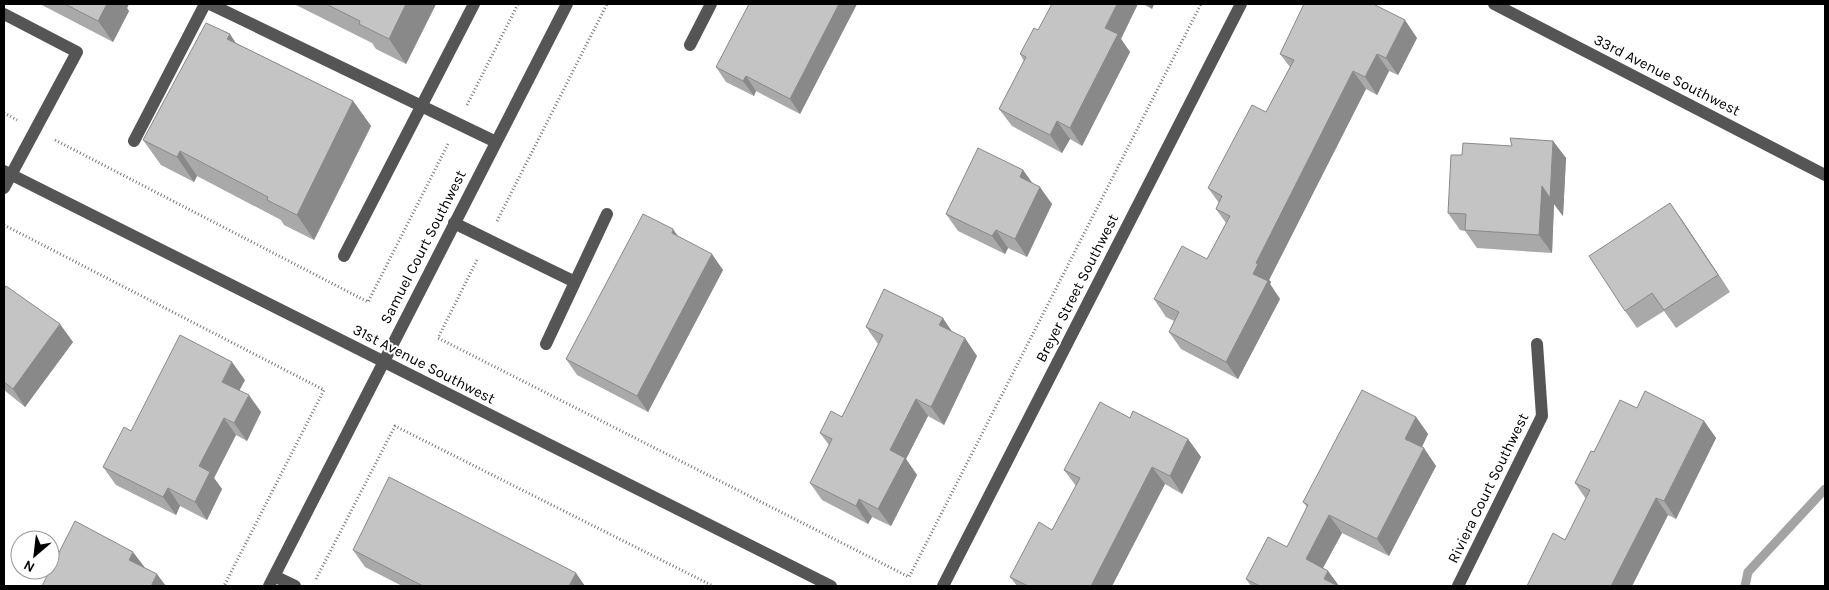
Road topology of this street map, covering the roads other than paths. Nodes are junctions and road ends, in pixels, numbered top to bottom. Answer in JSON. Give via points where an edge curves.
{"nodes":[{"id":1,"x":205,"y":4,"type":"edge"},
{"id":2,"x":210,"y":4,"type":"edge"},
{"id":3,"x":474,"y":4,"type":"edge"},
{"id":4,"x":567,"y":4,"type":"edge"},
{"id":5,"x":711,"y":4,"type":"edge"},
{"id":6,"x":1241,"y":4,"type":"edge"},
{"id":7,"x":1494,"y":4,"type":"edge"},
{"id":8,"x":4,"y":14,"type":"edge"},
{"id":9,"x":690,"y":45,"type":"dead end"},
{"id":10,"x":422,"y":106,"type":"junction"},
{"id":11,"x":134,"y":142,"type":"dead end"},
{"id":12,"x":496,"y":142,"type":"junction"},
{"id":13,"x":7,"y":173,"type":"edge"},
{"id":14,"x":1825,"y":175,"type":"edge"},
{"id":15,"x":4,"y":188,"type":"edge"},
{"id":16,"x":607,"y":214,"type":"dead end"},
{"id":17,"x":454,"y":223,"type":"junction"},
{"id":18,"x":344,"y":256,"type":"dead end"},
{"id":19,"x":575,"y":282,"type":"junction"},
{"id":20,"x":546,"y":344,"type":"dead end"},
{"id":21,"x":1537,"y":344,"type":"dead end"},
{"id":22,"x":382,"y":362,"type":"junction"},
{"id":23,"x":271,"y":581,"type":"edge"},
{"id":24,"x":295,"y":586,"type":"edge"},
{"id":25,"x":831,"y":586,"type":"edge"},
{"id":26,"x":943,"y":586,"type":"edge"},
{"id":27,"x":1458,"y":586,"type":"edge"}],
"edges":[{"from":1,"to":11,"type":"street"},
{"from":2,"to":10,"type":"street"},
{"from":3,"to":10,"type":"street"},
{"from":4,"to":12,"type":"street","name":"Samuel Court Southwest"},
{"from":5,"to":9,"type":"street"},
{"from":6,"to":26,"type":"street","name":"Breyer Street Southwest"},
{"from":7,"to":14,"type":"street","name":"33rd Avenue Southwest"},
{"from":8,"to":13,"type":"street","via":[[78,52]]},
{"from":10,"to":12,"type":"street"},
{"from":10,"to":18,"type":"street"},
{"from":12,"to":17,"type":"street","name":"Samuel Court Southwest"},
{"from":13,"to":15,"type":"street"},
{"from":13,"to":22,"type":"street","name":"31st Avenue Southwest"},
{"from":16,"to":19,"type":"street"},
{"from":17,"to":19,"type":"street"},
{"from":17,"to":22,"type":"street","name":"Samuel Court Southwest"},
{"from":19,"to":20,"type":"street"},
{"from":21,"to":27,"type":"street","name":"Riviera Court Southwest","via":[[1542,416]]},
{"from":22,"to":23,"type":"street","name":"Samuel Court Southwest"},
{"from":22,"to":25,"type":"street","name":"31st Avenue Southwest"},
{"from":23,"to":24,"type":"street"}]}
